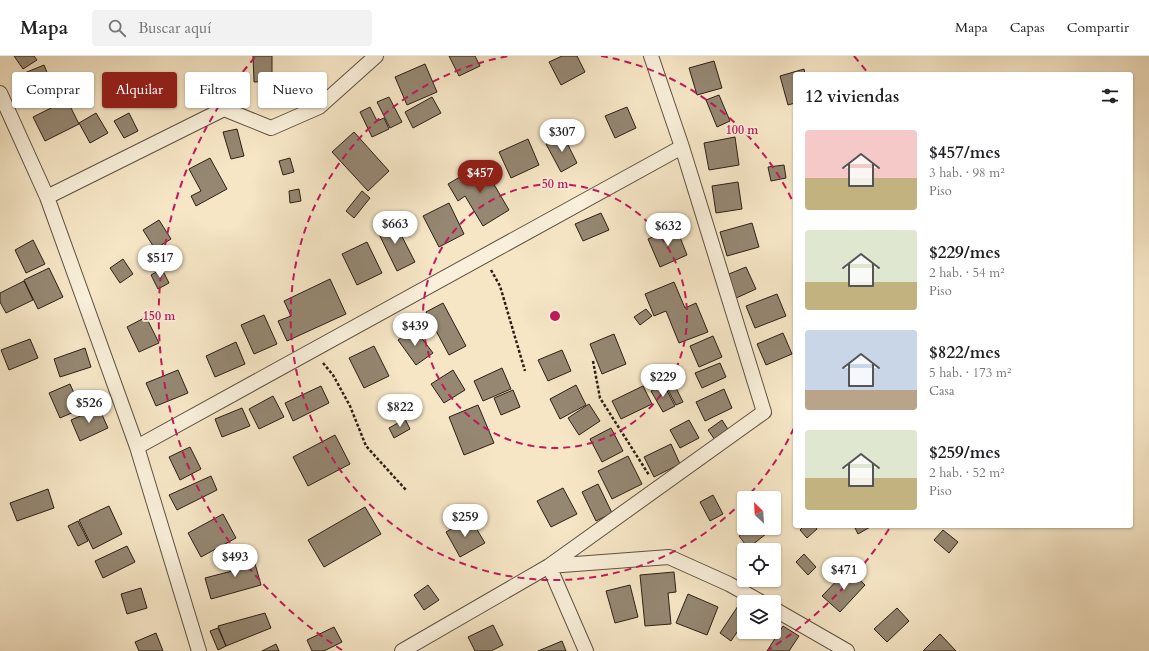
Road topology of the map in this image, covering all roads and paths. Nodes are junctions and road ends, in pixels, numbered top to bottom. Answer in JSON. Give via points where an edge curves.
{"nodes":[{"id":1,"x":376,"y":56,"type":"edge"},
{"id":2,"x":651,"y":56,"type":"edge"},
{"id":3,"x":0,"y":93,"type":"edge"},
{"id":4,"x":682,"y":147,"type":"junction"},
{"id":5,"x":47,"y":197,"type":"junction"},
{"id":6,"x":484,"y":256,"type":"junction"},
{"id":7,"x":313,"y":350,"type":"junction"},
{"id":8,"x":593,"y":361,"type":"dead end"},
{"id":9,"x":525,"y":371,"type":"dead end"},
{"id":10,"x":137,"y":447,"type":"junction"},
{"id":11,"x":658,"y":489,"type":"junction"},
{"id":12,"x":406,"y":490,"type":"dead end"},
{"id":13,"x":549,"y":566,"type":"junction"},
{"id":14,"x":749,"y":595,"type":"edge"},
{"id":15,"x":781,"y":613,"type":"edge"},
{"id":16,"x":200,"y":651,"type":"edge"},
{"id":17,"x":402,"y":651,"type":"edge"},
{"id":18,"x":586,"y":651,"type":"edge"},
{"id":19,"x":846,"y":651,"type":"edge"}],
"edges":[{"from":1,"to":5,"type":"street","via":[[319,107],[271,128],[224,109]]},
{"from":2,"to":4,"type":"street"},
{"from":3,"to":5,"type":"street"},
{"from":4,"to":6,"type":"street"},
{"from":4,"to":11,"type":"street","via":[[764,412]]},
{"from":5,"to":10,"type":"street"},
{"from":6,"to":7,"type":"street"},
{"from":6,"to":9,"type":"path","via":[[500,286]]},
{"from":7,"to":10,"type":"street"},
{"from":7,"to":12,"type":"path","via":[[333,375],[350,406],[366,446]]},
{"from":8,"to":11,"type":"path","via":[[600,398]]},
{"from":10,"to":16,"type":"street"},
{"from":11,"to":13,"type":"street"},
{"from":13,"to":14,"type":"street","via":[[669,557]]},
{"from":13,"to":17,"type":"street"},
{"from":13,"to":18,"type":"street"},
{"from":15,"to":19,"type":"street"}]}
